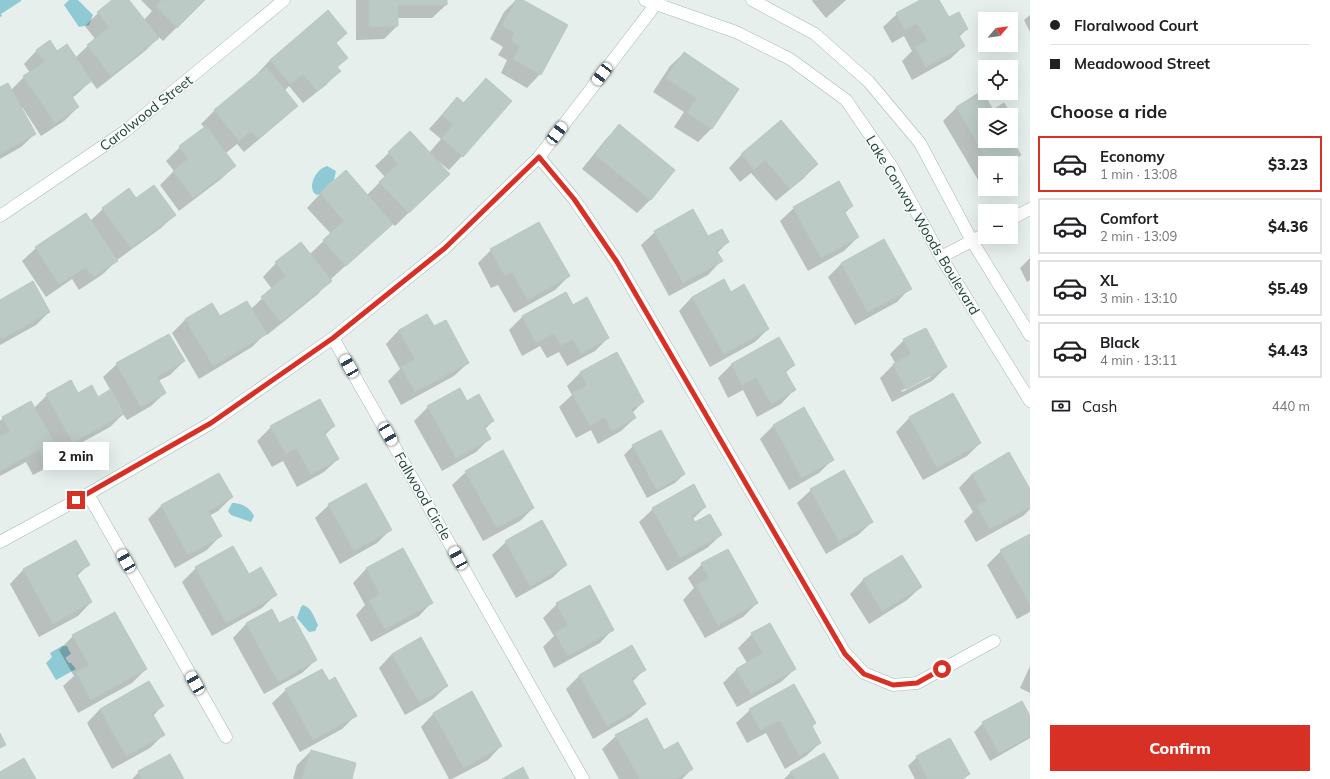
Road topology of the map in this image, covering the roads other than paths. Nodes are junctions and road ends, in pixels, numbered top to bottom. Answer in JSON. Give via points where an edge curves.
{"nodes":[{"id":1,"x":284,"y":0,"type":"edge"},
{"id":2,"x":752,"y":0,"type":"edge"},
{"id":3,"x":653,"y":1,"type":"edge"},
{"id":4,"x":539,"y":157,"type":"junction"},
{"id":5,"x":1030,"y":208,"type":"edge"},
{"id":6,"x":1018,"y":215,"type":"edge"},
{"id":7,"x":0,"y":216,"type":"edge"},
{"id":8,"x":978,"y":238,"type":"edge"},
{"id":9,"x":972,"y":242,"type":"junction"},
{"id":10,"x":941,"y":257,"type":"junction"},
{"id":11,"x":1030,"y":335,"type":"edge"},
{"id":12,"x":333,"y":338,"type":"junction"},
{"id":13,"x":1030,"y":401,"type":"edge"},
{"id":14,"x":88,"y":494,"type":"junction"},
{"id":15,"x":0,"y":542,"type":"edge"},
{"id":16,"x":994,"y":641,"type":"dead end"},
{"id":17,"x":226,"y":737,"type":"dead end"},
{"id":18,"x":583,"y":779,"type":"edge"}],
"edges":[{"from":1,"to":7,"type":"street","name":"Carolwood Street","via":[[124,132]]},
{"from":2,"to":9,"type":"street","via":[[814,34],[869,82],[920,143]]},
{"from":3,"to":4,"type":"street"},
{"from":3,"to":10,"type":"street","name":"Lake Conway Woods Boulevard","via":[[736,32],[790,58],[846,100],[892,167]]},
{"from":4,"to":12,"type":"street","via":[[445,248]]},
{"from":4,"to":16,"type":"street","via":[[574,199],[617,262],[845,654],[864,674],[893,685],[917,683]]},
{"from":5,"to":6,"type":"street"},
{"from":8,"to":9,"type":"street"},
{"from":9,"to":10,"type":"street"},
{"from":9,"to":11,"type":"street"},
{"from":10,"to":13,"type":"street","name":"Lake Conway Woods Boulevard"},
{"from":12,"to":14,"type":"street","via":[[211,423]]},
{"from":12,"to":18,"type":"street","name":"Fallwood Circle"},
{"from":14,"to":15,"type":"street"},
{"from":14,"to":17,"type":"street"}]}
